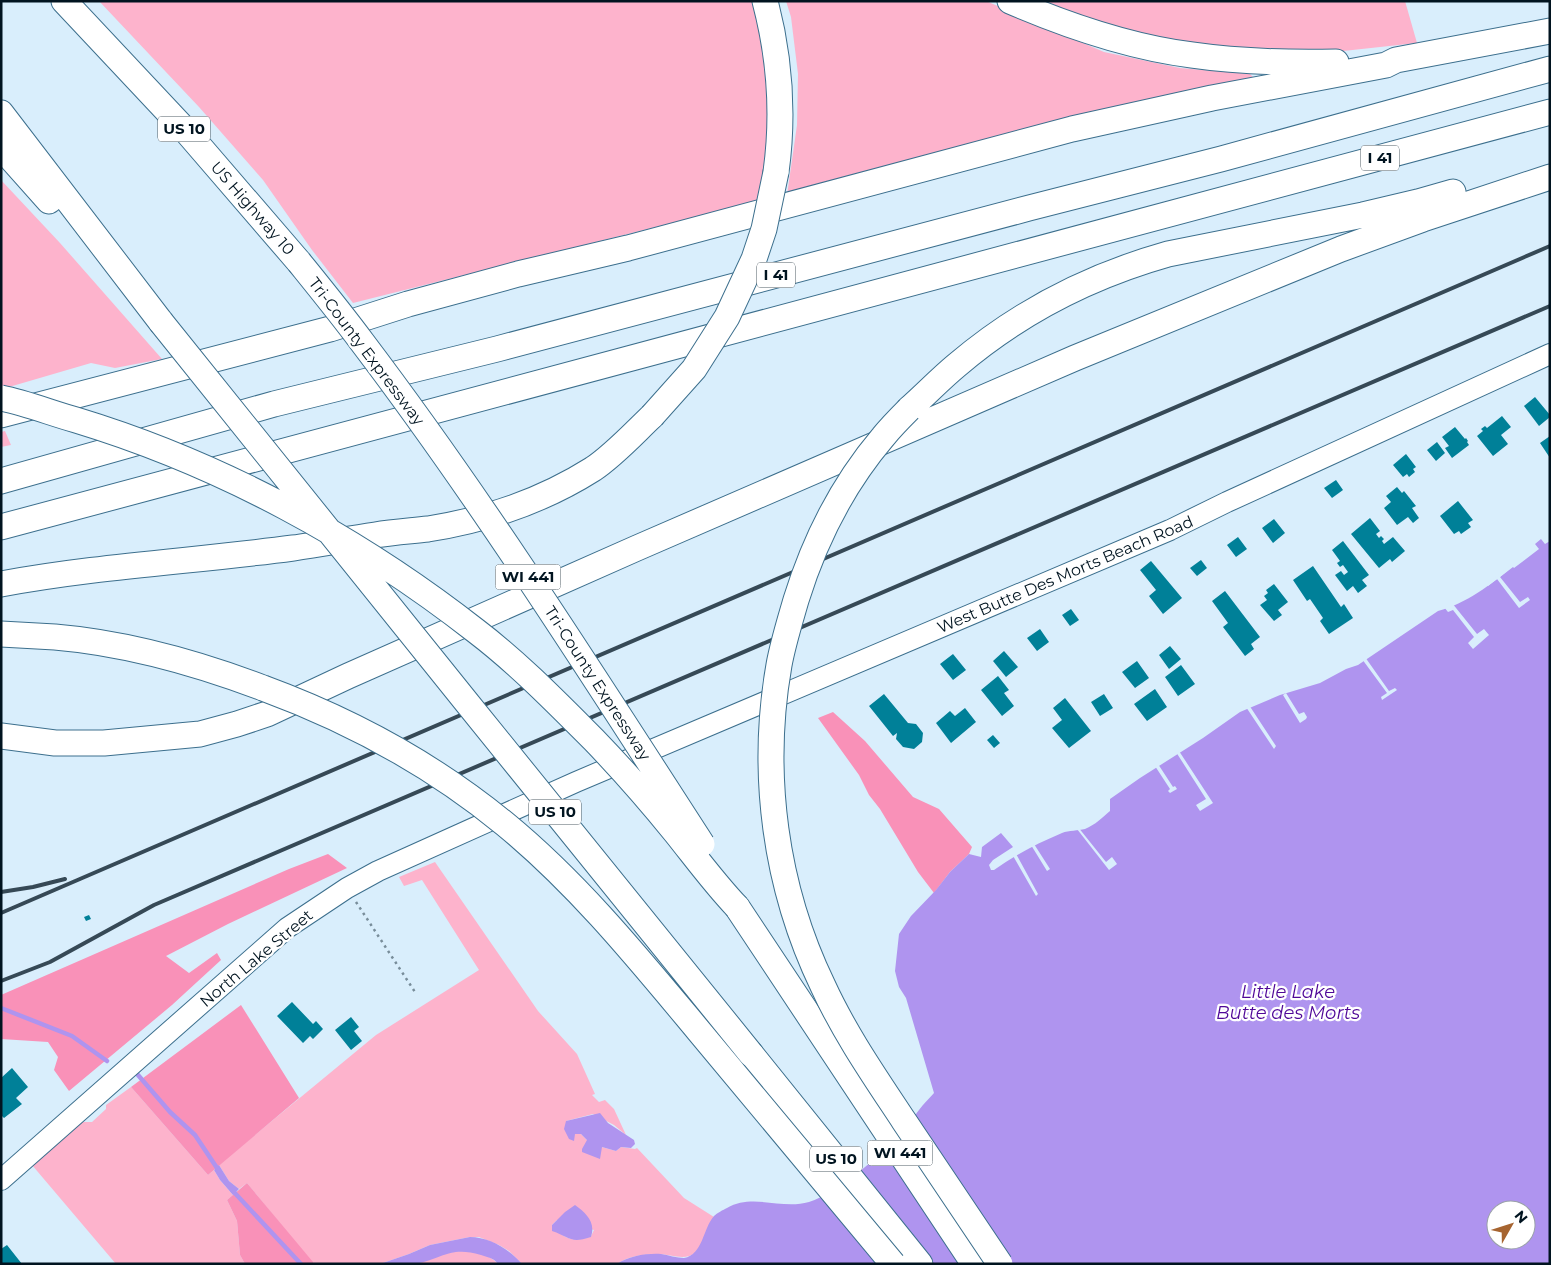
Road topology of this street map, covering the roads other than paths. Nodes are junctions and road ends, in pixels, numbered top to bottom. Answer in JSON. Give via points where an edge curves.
{"nodes":[{"id":1,"x":64,"y":1,"type":"edge"},
{"id":2,"x":765,"y":1,"type":"edge"},
{"id":3,"x":1010,"y":1,"type":"edge"},
{"id":4,"x":1550,"y":31,"type":"edge"},
{"id":5,"x":1396,"y":60,"type":"junction"},
{"id":6,"x":1550,"y":69,"type":"edge"},
{"id":7,"x":1550,"y":112,"type":"edge"},
{"id":8,"x":1,"y":113,"type":"edge"},
{"id":9,"x":1,"y":147,"type":"edge"},
{"id":10,"x":1550,"y":164,"type":"edge"},
{"id":11,"x":1550,"y":176,"type":"edge"},
{"id":12,"x":298,"y":262,"type":"joint"},
{"id":13,"x":161,"y":322,"type":"junction"},
{"id":14,"x":1550,"y":354,"type":"edge"},
{"id":15,"x":1,"y":398,"type":"edge"},
{"id":16,"x":1,"y":416,"type":"edge"},
{"id":17,"x":1,"y":481,"type":"edge"},
{"id":18,"x":1,"y":527,"type":"edge"},
{"id":19,"x":1,"y":584,"type":"edge"},
{"id":20,"x":1,"y":634,"type":"edge"},
{"id":21,"x":1,"y":736,"type":"edge"},
{"id":22,"x":576,"y":782,"type":"joint"},
{"id":23,"x":737,"y":907,"type":"junction"},
{"id":24,"x":1,"y":1180,"type":"edge"},
{"id":25,"x":893,"y":1264,"type":"edge"},
{"id":26,"x":920,"y":1264,"type":"edge"},
{"id":27,"x":974,"y":1264,"type":"edge"},
{"id":28,"x":1000,"y":1264,"type":"edge"}],
"edges":[{"from":1,"to":12,"type":"highway","name":"US Highway 10","number":"US 10","via":[[187,132]]},
{"from":2,"to":19,"type":"highway","bridge":true,"via":[[780,82],[780,143],[762,236],[727,317],[694,368],[652,416],[595,468],[545,495],[500,512],[428,529]]},
{"from":3,"to":5,"type":"highway","via":[[1063,23],[1125,42],[1190,55],[1254,62]]},
{"from":4,"to":5,"type":"highway"},
{"from":5,"to":16,"type":"highway","via":[[1386,65],[1072,129],[417,301],[330,329]]},
{"from":6,"to":17,"type":"highway","number":"I 41","via":[[1221,159],[497,349],[274,404]]},
{"from":7,"to":18,"type":"highway","number":"I 41"},
{"from":8,"to":13,"type":"highway","number":"US 10"},
{"from":9,"to":13,"type":"highway","via":[[132,302]]},
{"from":10,"to":28,"type":"highway","bridge":true,"via":[[1418,202],[1324,224],[1188,249],[1144,261],[1070,290],[1016,321],[956,365],[909,409],[883,436],[848,486],[817,543],[803,577],[779,663],[771,744],[773,806],[778,848],[788,888],[804,942],[843,1026]]},
{"from":11,"to":21,"type":"highway","via":[[1341,250],[1075,358],[637,548],[267,714],[200,734],[104,743],[55,743]]},
{"from":12,"to":23,"type":"highway","name":"Tri-County Expressway","number":"WI 441","bridge":true,"via":[[362,341],[478,503],[718,868]]},
{"from":13,"to":26,"type":"highway","number":"US 10","bridge":true},
{"from":14,"to":22,"type":"street","name":"West Butte Des Morts Beach Road","via":[[1170,530]]},
{"from":15,"to":23,"type":"highway","bridge":true,"via":[[104,429],[173,454],[235,482],[304,516],[428,596],[484,638],[546,692],[634,783],[712,881]]},
{"from":20,"to":25,"type":"highway","bridge":true,"via":[[111,645],[237,678],[321,711],[370,735],[425,767],[489,811],[590,904],[642,962]]},
{"from":22,"to":24,"type":"street","name":"North Lake Street","via":[[393,864],[347,888],[287,928]]},
{"from":23,"to":27,"type":"highway","name":"Tri-County Expressway","number":"WI 441"}]}
